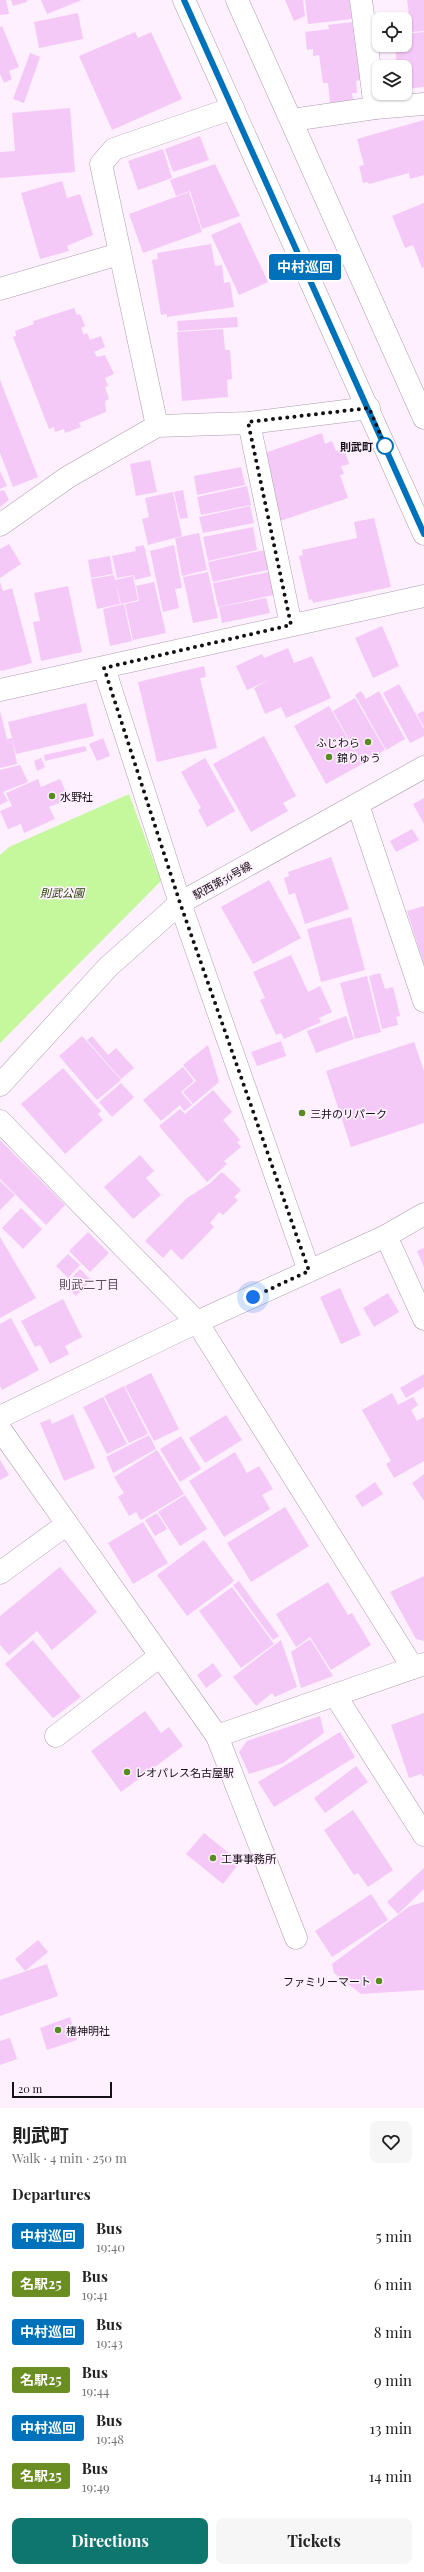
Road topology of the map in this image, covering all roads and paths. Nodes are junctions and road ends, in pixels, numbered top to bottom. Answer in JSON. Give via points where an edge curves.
{"nodes":[{"id":1,"x":184,"y":0,"type":"edge"},
{"id":2,"x":237,"y":0,"type":"edge"},
{"id":3,"x":361,"y":0,"type":"edge"},
{"id":4,"x":424,"y":104,"type":"edge"},
{"id":5,"x":233,"y":108,"type":"junction"},
{"id":6,"x":375,"y":108,"type":"junction"},
{"id":7,"x":292,"y":120,"type":"junction"},
{"id":8,"x":119,"y":254,"type":"junction"},
{"id":9,"x":0,"y":289,"type":"edge"},
{"id":10,"x":422,"y":407,"type":"edge"},
{"id":11,"x":369,"y":408,"type":"junction"},
{"id":12,"x":248,"y":422,"type":"junction"},
{"id":13,"x":157,"y":426,"type":"junction"},
{"id":14,"x":0,"y":524,"type":"edge"},
{"id":15,"x":424,"y":534,"type":"edge"},
{"id":16,"x":424,"y":596,"type":"edge"},
{"id":17,"x":291,"y":625,"type":"junction"},
{"id":18,"x":104,"y":668,"type":"junction"},
{"id":19,"x":0,"y":690,"type":"edge"},
{"id":20,"x":424,"y":768,"type":"edge"},
{"id":21,"x":358,"y":805,"type":"junction"},
{"id":22,"x":180,"y":903,"type":"junction"},
{"id":23,"x":424,"y":1001,"type":"edge"},
{"id":24,"x":0,"y":1085,"type":"edge"},
{"id":25,"x":0,"y":1121,"type":"edge"},
{"id":26,"x":424,"y":1214,"type":"edge"},
{"id":27,"x":386,"y":1236,"type":"junction"},
{"id":28,"x":309,"y":1271,"type":"junction"},
{"id":29,"x":424,"y":1319,"type":"edge"},
{"id":30,"x":197,"y":1322,"type":"junction"},
{"id":31,"x":0,"y":1417,"type":"edge"},
{"id":32,"x":0,"y":1429,"type":"edge"},
{"id":33,"x":67,"y":1524,"type":"junction"},
{"id":34,"x":0,"y":1573,"type":"edge"},
{"id":35,"x":160,"y":1656,"type":"junction"},
{"id":36,"x":418,"y":1666,"type":"edge"},
{"id":37,"x":335,"y":1695,"type":"junction"},
{"id":38,"x":56,"y":1736,"type":"dead end"},
{"id":39,"x":218,"y":1736,"type":"junction"},
{"id":40,"x":424,"y":1835,"type":"edge"},
{"id":41,"x":296,"y":1938,"type":"dead end"}],
"edges":[{"from":1,"to":5,"type":"street"},
{"from":2,"to":7,"type":"street"},
{"from":3,"to":6,"type":"street"},
{"from":4,"to":6,"type":"street"},
{"from":5,"to":8,"type":"street","via":[[114,149],[101,164]]},
{"from":5,"to":11,"type":"street"},
{"from":6,"to":7,"type":"street"},
{"from":7,"to":10,"type":"street"},
{"from":8,"to":9,"type":"street"},
{"from":8,"to":13,"type":"street"},
{"from":11,"to":12,"type":"street"},
{"from":11,"to":15,"type":"street"},
{"from":12,"to":13,"type":"street"},
{"from":12,"to":17,"type":"street"},
{"from":13,"to":14,"type":"street","via":[[68,477]]},
{"from":16,"to":17,"type":"street"},
{"from":17,"to":18,"type":"street"},
{"from":18,"to":19,"type":"street"},
{"from":18,"to":22,"type":"street"},
{"from":20,"to":21,"type":"street","name":"駅西第56号線"},
{"from":21,"to":22,"type":"street","name":"駅西第56号線"},
{"from":21,"to":23,"type":"street"},
{"from":22,"to":24,"type":"street","name":"駅西第56号線","via":[[108,967]]},
{"from":22,"to":28,"type":"street"},
{"from":25,"to":30,"type":"street"},
{"from":26,"to":27,"type":"street"},
{"from":27,"to":28,"type":"street"},
{"from":27,"to":29,"type":"street"},
{"from":28,"to":30,"type":"street"},
{"from":30,"to":31,"type":"street"},
{"from":30,"to":36,"type":"street"},
{"from":32,"to":33,"type":"street"},
{"from":33,"to":34,"type":"street"},
{"from":33,"to":35,"type":"street"},
{"from":35,"to":38,"type":"street"},
{"from":35,"to":39,"type":"street"},
{"from":36,"to":37,"type":"street"},
{"from":37,"to":39,"type":"street"},
{"from":37,"to":40,"type":"street"},
{"from":39,"to":41,"type":"street"}]}
